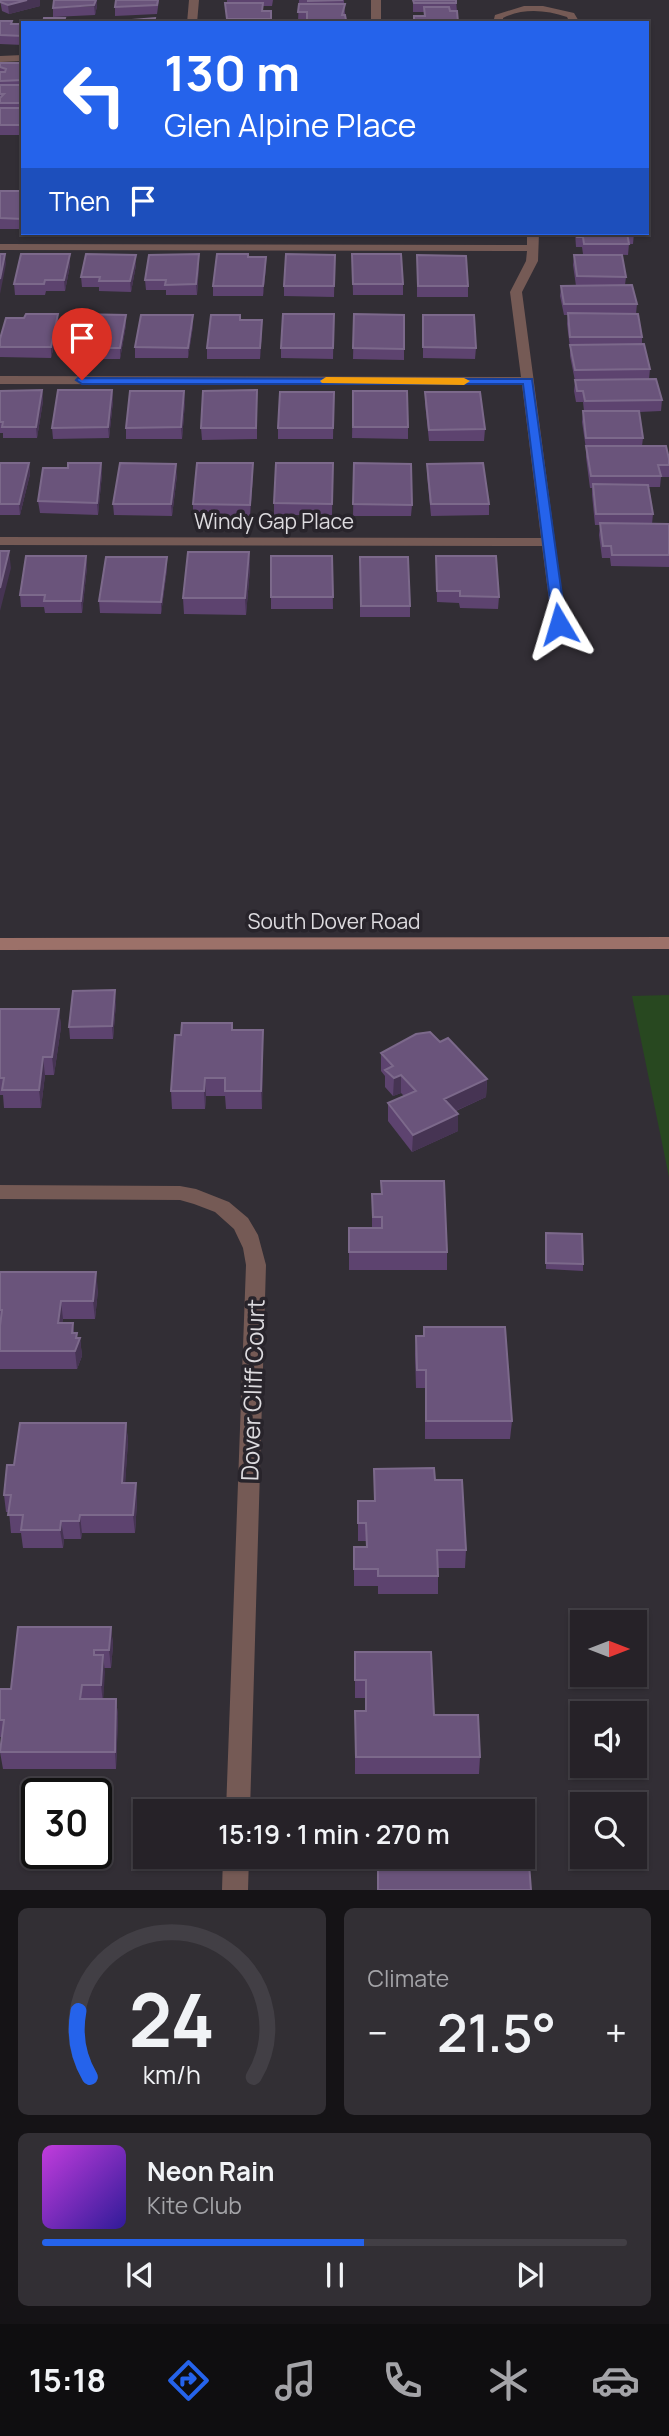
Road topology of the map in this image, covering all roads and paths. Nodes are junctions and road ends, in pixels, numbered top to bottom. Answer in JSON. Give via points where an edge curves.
{"nodes":[{"id":1,"x":194,"y":0,"type":"edge"},
{"id":2,"x":376,"y":0,"type":"edge"},
{"id":3,"x":192,"y":21,"type":"edge"},
{"id":4,"x":376,"y":21,"type":"edge"},
{"id":5,"x":498,"y":21,"type":"edge"},
{"id":6,"x":574,"y":21,"type":"edge"},
{"id":7,"x":21,"y":58,"type":"edge"},
{"id":8,"x":0,"y":59,"type":"edge"},
{"id":9,"x":533,"y":235,"type":"edge"},
{"id":10,"x":0,"y":247,"type":"edge"},
{"id":11,"x":534,"y":248,"type":"junction"},
{"id":12,"x":0,"y":380,"type":"edge"},
{"id":13,"x":528,"y":381,"type":"junction"},
{"id":14,"x":0,"y":541,"type":"edge"},
{"id":15,"x":549,"y":542,"type":"junction"},
{"id":16,"x":559,"y":624,"type":"dead end"},
{"id":17,"x":669,"y":943,"type":"edge"},
{"id":18,"x":0,"y":944,"type":"edge"},
{"id":19,"x":0,"y":1192,"type":"edge"},
{"id":20,"x":238,"y":1799,"type":"edge"},
{"id":21,"x":236,"y":1869,"type":"edge"},
{"id":22,"x":235,"y":1890,"type":"edge"}],
"edges":[{"from":1,"to":3,"type":"street"},
{"from":2,"to":4,"type":"street"},
{"from":5,"to":6,"type":"street","via":[[507,12],[539,8],[571,15]]},
{"from":7,"to":8,"type":"street"},
{"from":9,"to":11,"type":"street"},
{"from":10,"to":11,"type":"street"},
{"from":11,"to":13,"type":"street","via":[[516,292]]},
{"from":12,"to":13,"type":"street"},
{"from":13,"to":15,"type":"street"},
{"from":14,"to":15,"type":"street","name":"Windy Gap Place"},
{"from":15,"to":16,"type":"street"},
{"from":17,"to":18,"type":"street","name":"South Dover Road"},
{"from":19,"to":20,"type":"street","name":"Dover Cliff Court","via":[[192,1195],[237,1217],[254,1244]]},
{"from":21,"to":22,"type":"street"}]}
